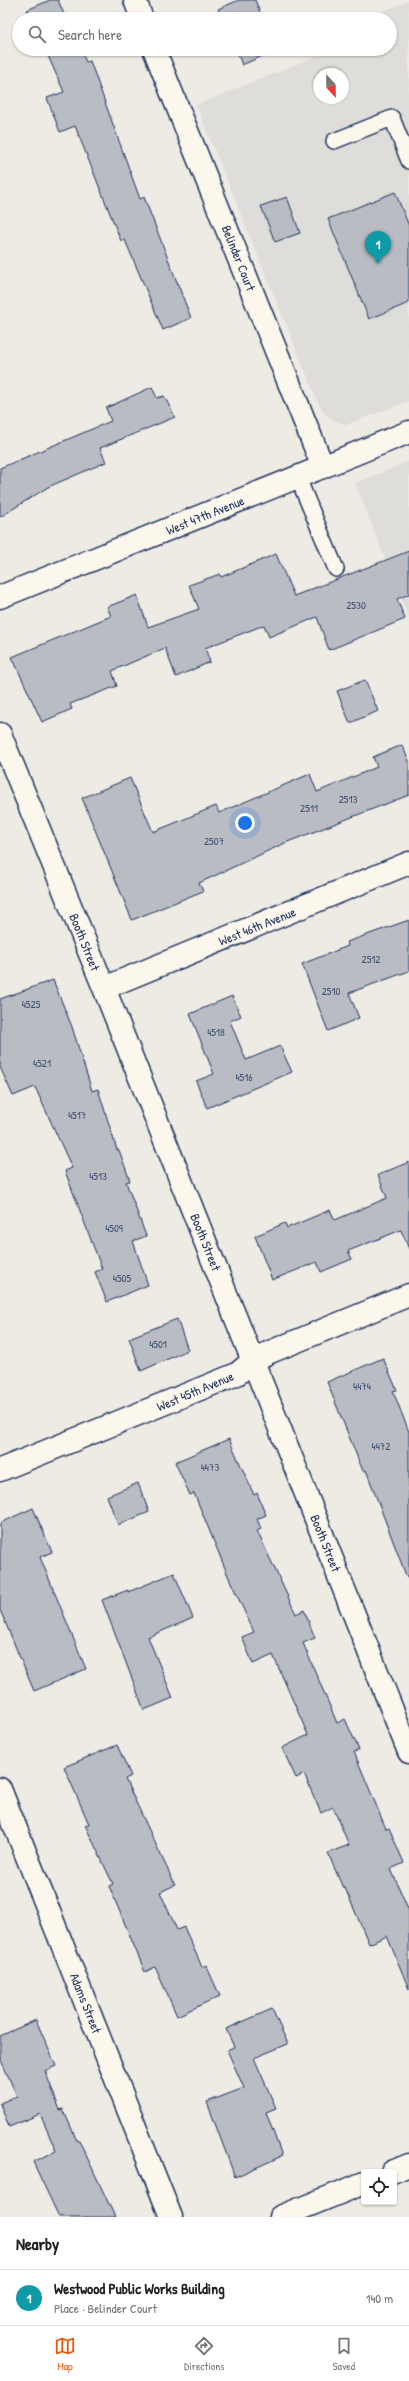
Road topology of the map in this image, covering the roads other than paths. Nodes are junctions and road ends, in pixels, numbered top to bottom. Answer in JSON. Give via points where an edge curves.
{"nodes":[{"id":1,"x":134,"y":0,"type":"edge"},
{"id":2,"x":139,"y":12,"type":"edge"},
{"id":3,"x":157,"y":56,"type":"edge"},
{"id":4,"x":334,"y":141,"type":"dead end"},
{"id":5,"x":409,"y":161,"type":"edge"},
{"id":6,"x":409,"y":432,"type":"edge"},
{"id":7,"x":323,"y":467,"type":"junction"},
{"id":8,"x":298,"y":478,"type":"junction"},
{"id":9,"x":336,"y":569,"type":"dead end"},
{"id":10,"x":0,"y":597,"type":"edge"},
{"id":11,"x":0,"y":734,"type":"edge"},
{"id":12,"x":409,"y":863,"type":"edge"},
{"id":13,"x":104,"y":988,"type":"junction"},
{"id":14,"x":409,"y":1295,"type":"edge"},
{"id":15,"x":254,"y":1360,"type":"junction"},
{"id":16,"x":0,"y":1470,"type":"edge"},
{"id":17,"x":409,"y":1752,"type":"edge"},
{"id":18,"x":0,"y":1789,"type":"edge"},
{"id":19,"x":409,"y":2165,"type":"edge"},
{"id":20,"x":397,"y":2170,"type":"edge"},
{"id":21,"x":361,"y":2184,"type":"edge"},
{"id":22,"x":171,"y":2217,"type":"edge"},
{"id":23,"x":280,"y":2217,"type":"edge"}],
"edges":[{"from":1,"to":2,"type":"street"},
{"from":3,"to":7,"type":"street","name":"Belinder Court"},
{"from":4,"to":5,"type":"lane","via":[[392,118]]},
{"from":6,"to":7,"type":"street","name":"West 47th Avenue"},
{"from":7,"to":8,"type":"street","name":"West 47th Avenue"},
{"from":8,"to":9,"type":"lane"},
{"from":8,"to":10,"type":"street","name":"West 47th Avenue"},
{"from":11,"to":13,"type":"street","name":"Booth Street"},
{"from":12,"to":13,"type":"street","name":"West 46th Avenue"},
{"from":13,"to":15,"type":"street","name":"Booth Street"},
{"from":14,"to":15,"type":"street","name":"West 45th Avenue"},
{"from":15,"to":16,"type":"street","name":"West 45th Avenue","via":[[237,1374]]},
{"from":15,"to":17,"type":"street","name":"Booth Street"},
{"from":18,"to":22,"type":"street","name":"Adams Street"},
{"from":19,"to":20,"type":"street"},
{"from":21,"to":23,"type":"street"}]}
